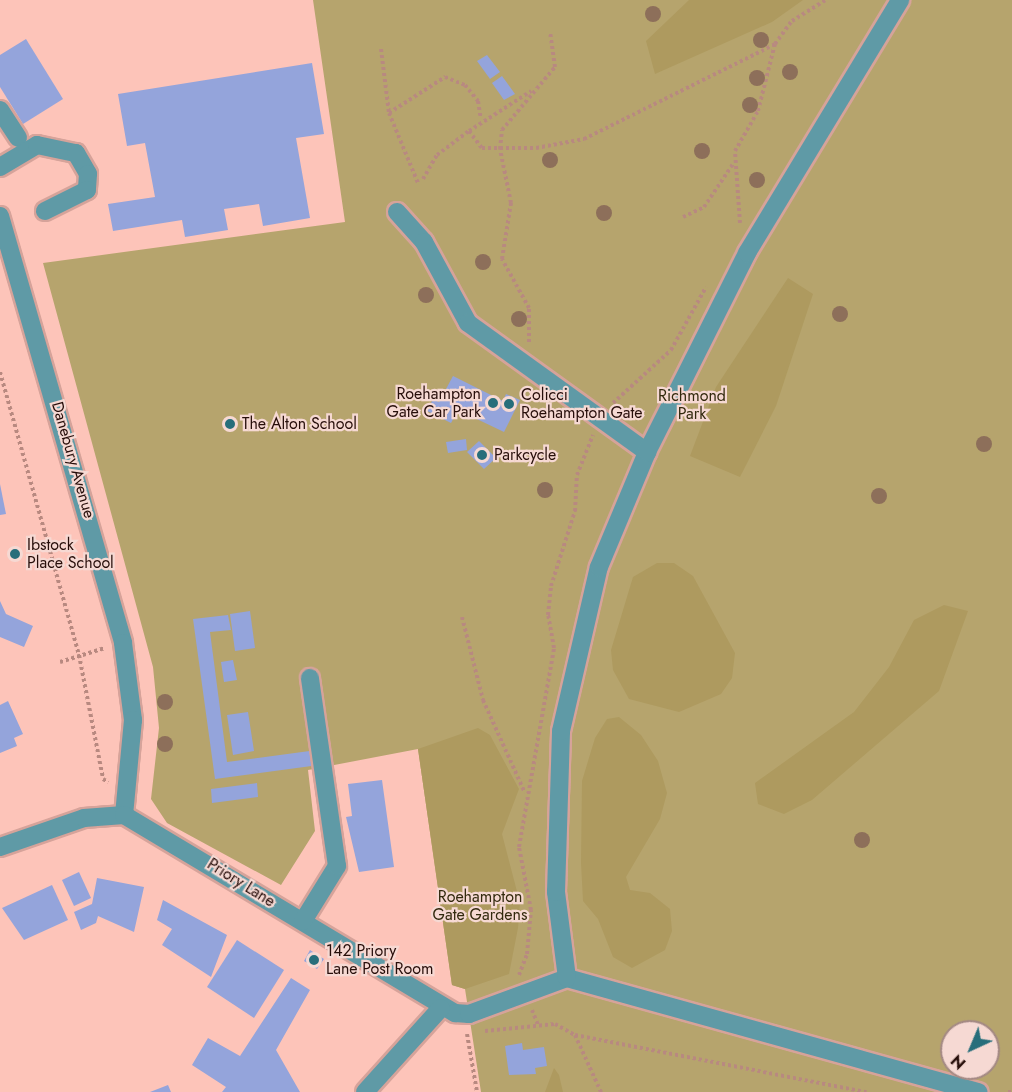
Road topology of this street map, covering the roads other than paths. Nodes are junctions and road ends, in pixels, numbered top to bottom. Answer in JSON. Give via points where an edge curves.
{"nodes":[{"id":1,"x":900,"y":0,"type":"edge"},
{"id":2,"x":0,"y":110,"type":"edge"},
{"id":3,"x":18,"y":138,"type":"dead end"},
{"id":4,"x":0,"y":167,"type":"edge"},
{"id":5,"x":45,"y":211,"type":"dead end"},
{"id":6,"x":397,"y":212,"type":"dead end"},
{"id":7,"x":0,"y":216,"type":"edge"},
{"id":8,"x":647,"y":452,"type":"junction"},
{"id":9,"x":310,"y":678,"type":"dead end"},
{"id":10,"x":124,"y":815,"type":"junction"},
{"id":11,"x":0,"y":848,"type":"edge"},
{"id":12,"x":303,"y":921,"type":"junction"},
{"id":13,"x":567,"y":978,"type":"junction"},
{"id":14,"x":441,"y":1008,"type":"junction"},
{"id":15,"x":364,"y":1092,"type":"edge"},
{"id":16,"x":978,"y":1092,"type":"edge"}],
"edges":[{"from":1,"to":8,"type":"street","via":[[747,253]]},
{"from":2,"to":3,"type":"street"},
{"from":4,"to":5,"type":"street","via":[[36,145],[76,153],[88,174],[87,190]]},
{"from":6,"to":8,"type":"street","via":[[424,242],[468,323]]},
{"from":7,"to":10,"type":"street","name":"Danebury Avenue","via":[[123,642],[133,710]]},
{"from":8,"to":13,"type":"street","via":[[599,567],[561,731],[556,892]]},
{"from":9,"to":12,"type":"street","via":[[337,866]]},
{"from":10,"to":11,"type":"street","via":[[84,818]]},
{"from":10,"to":12,"type":"street","name":"Priory Lane"},
{"from":12,"to":14,"type":"street","name":"Priory Lane"},
{"from":13,"to":14,"type":"street","name":"Priory Lane","via":[[470,1014]]},
{"from":13,"to":16,"type":"street"},
{"from":14,"to":15,"type":"street"}]}
